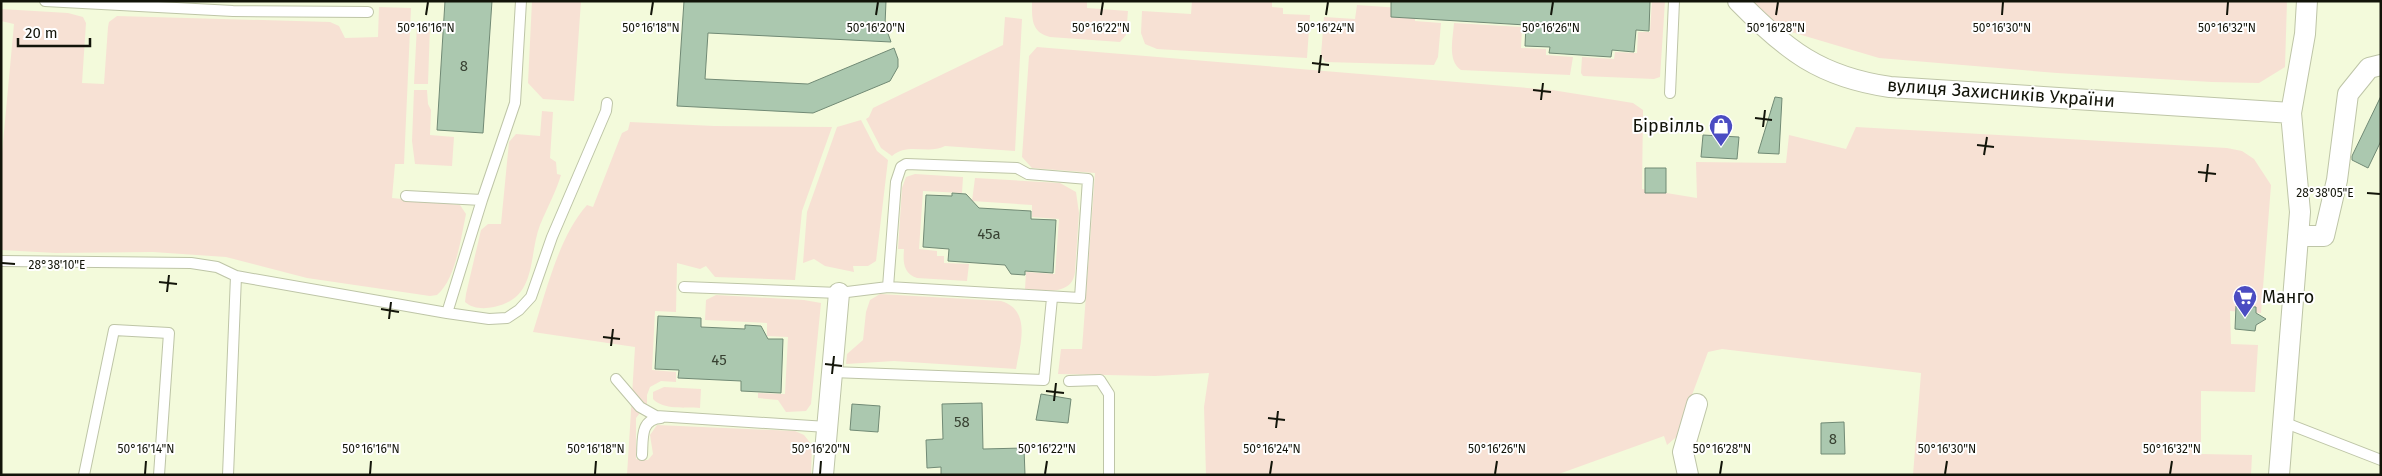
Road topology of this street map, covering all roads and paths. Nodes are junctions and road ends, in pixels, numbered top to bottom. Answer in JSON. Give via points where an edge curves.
{"nodes":[{"id":1,"x":45,"y":1,"type":"edge"},
{"id":2,"x":521,"y":1,"type":"edge"},
{"id":3,"x":1674,"y":1,"type":"edge"},
{"id":4,"x":1738,"y":1,"type":"edge"},
{"id":5,"x":2307,"y":1,"type":"edge"},
{"id":6,"x":368,"y":12,"type":"dead end"},
{"id":7,"x":2381,"y":65,"type":"edge"},
{"id":8,"x":1670,"y":93,"type":"dead end"},
{"id":9,"x":606,"y":103,"type":"dead end"},
{"id":10,"x":2291,"y":113,"type":"junction"},
{"id":11,"x":406,"y":196,"type":"dead end"},
{"id":12,"x":482,"y":200,"type":"junction"},
{"id":13,"x":2298,"y":236,"type":"junction"},
{"id":14,"x":1,"y":261,"type":"edge"},
{"id":15,"x":236,"y":276,"type":"junction"},
{"id":16,"x":684,"y":287,"type":"dead end"},
{"id":17,"x":888,"y":287,"type":"junction"},
{"id":18,"x":839,"y":293,"type":"junction"},
{"id":19,"x":1052,"y":298,"type":"junction"},
{"id":20,"x":447,"y":313,"type":"junction"},
{"id":21,"x":832,"y":372,"type":"junction"},
{"id":22,"x":616,"y":379,"type":"dead end"},
{"id":23,"x":1070,"y":381,"type":"dead end"},
{"id":24,"x":1697,"y":404,"type":"dead end"},
{"id":25,"x":665,"y":417,"type":"junction"},
{"id":26,"x":2283,"y":422,"type":"junction"},
{"id":27,"x":827,"y":427,"type":"junction"},
{"id":28,"x":642,"y":455,"type":"dead end"},
{"id":29,"x":2381,"y":460,"type":"edge"},
{"id":30,"x":84,"y":475,"type":"edge"},
{"id":31,"x":159,"y":475,"type":"edge"},
{"id":32,"x":228,"y":475,"type":"edge"},
{"id":33,"x":822,"y":475,"type":"edge"},
{"id":34,"x":1109,"y":475,"type":"edge"},
{"id":35,"x":1688,"y":475,"type":"edge"},
{"id":36,"x":2279,"y":475,"type":"edge"}],
"edges":[{"from":1,"to":6,"type":"lane","via":[[233,10]]},
{"from":2,"to":12,"type":"lane","via":[[515,103]]},
{"from":3,"to":8,"type":"lane"},
{"from":4,"to":10,"type":"street","name":"вулиця Захисників України","via":[[1778,41],[1807,60],[1838,76],[1890,87]]},
{"from":5,"to":10,"type":"street","via":[[2305,34]]},
{"from":7,"to":13,"type":"street","via":[[2369,68],[2348,94],[2337,180],[2324,236]]},
{"from":9,"to":20,"type":"lane","via":[[606,111],[552,237],[531,297],[520,310],[507,318]]},
{"from":10,"to":13,"type":"street","via":[[2300,212]]},
{"from":11,"to":12,"type":"lane"},
{"from":12,"to":20,"type":"lane"},
{"from":13,"to":26,"type":"street"},
{"from":14,"to":15,"type":"lane","via":[[191,263],[217,267]]},
{"from":15,"to":20,"type":"lane"},
{"from":15,"to":32,"type":"lane"},
{"from":16,"to":18,"type":"lane"},
{"from":17,"to":18,"type":"lane"},
{"from":17,"to":19,"type":"lane"},
{"from":17,"to":19,"type":"lane","via":[[896,182],[901,167],[913,163],[1017,168],[1028,174],[1088,179],[1080,298]]},
{"from":18,"to":21,"type":"street"},
{"from":19,"to":21,"type":"lane","via":[[1044,380]]},
{"from":21,"to":27,"type":"street"},
{"from":22,"to":25,"type":"lane","via":[[640,407],[648,413]]},
{"from":23,"to":34,"type":"lane","via":[[1100,380],[1109,394]]},
{"from":24,"to":35,"type":"street","via":[[1683,452]]},
{"from":25,"to":27,"type":"lane"},
{"from":25,"to":28,"type":"lane","via":[[655,418],[646,425]]},
{"from":26,"to":29,"type":"lane"},
{"from":26,"to":36,"type":"street"},
{"from":27,"to":33,"type":"street"},
{"from":30,"to":31,"type":"lane","via":[[114,330],[169,333]]}]}
